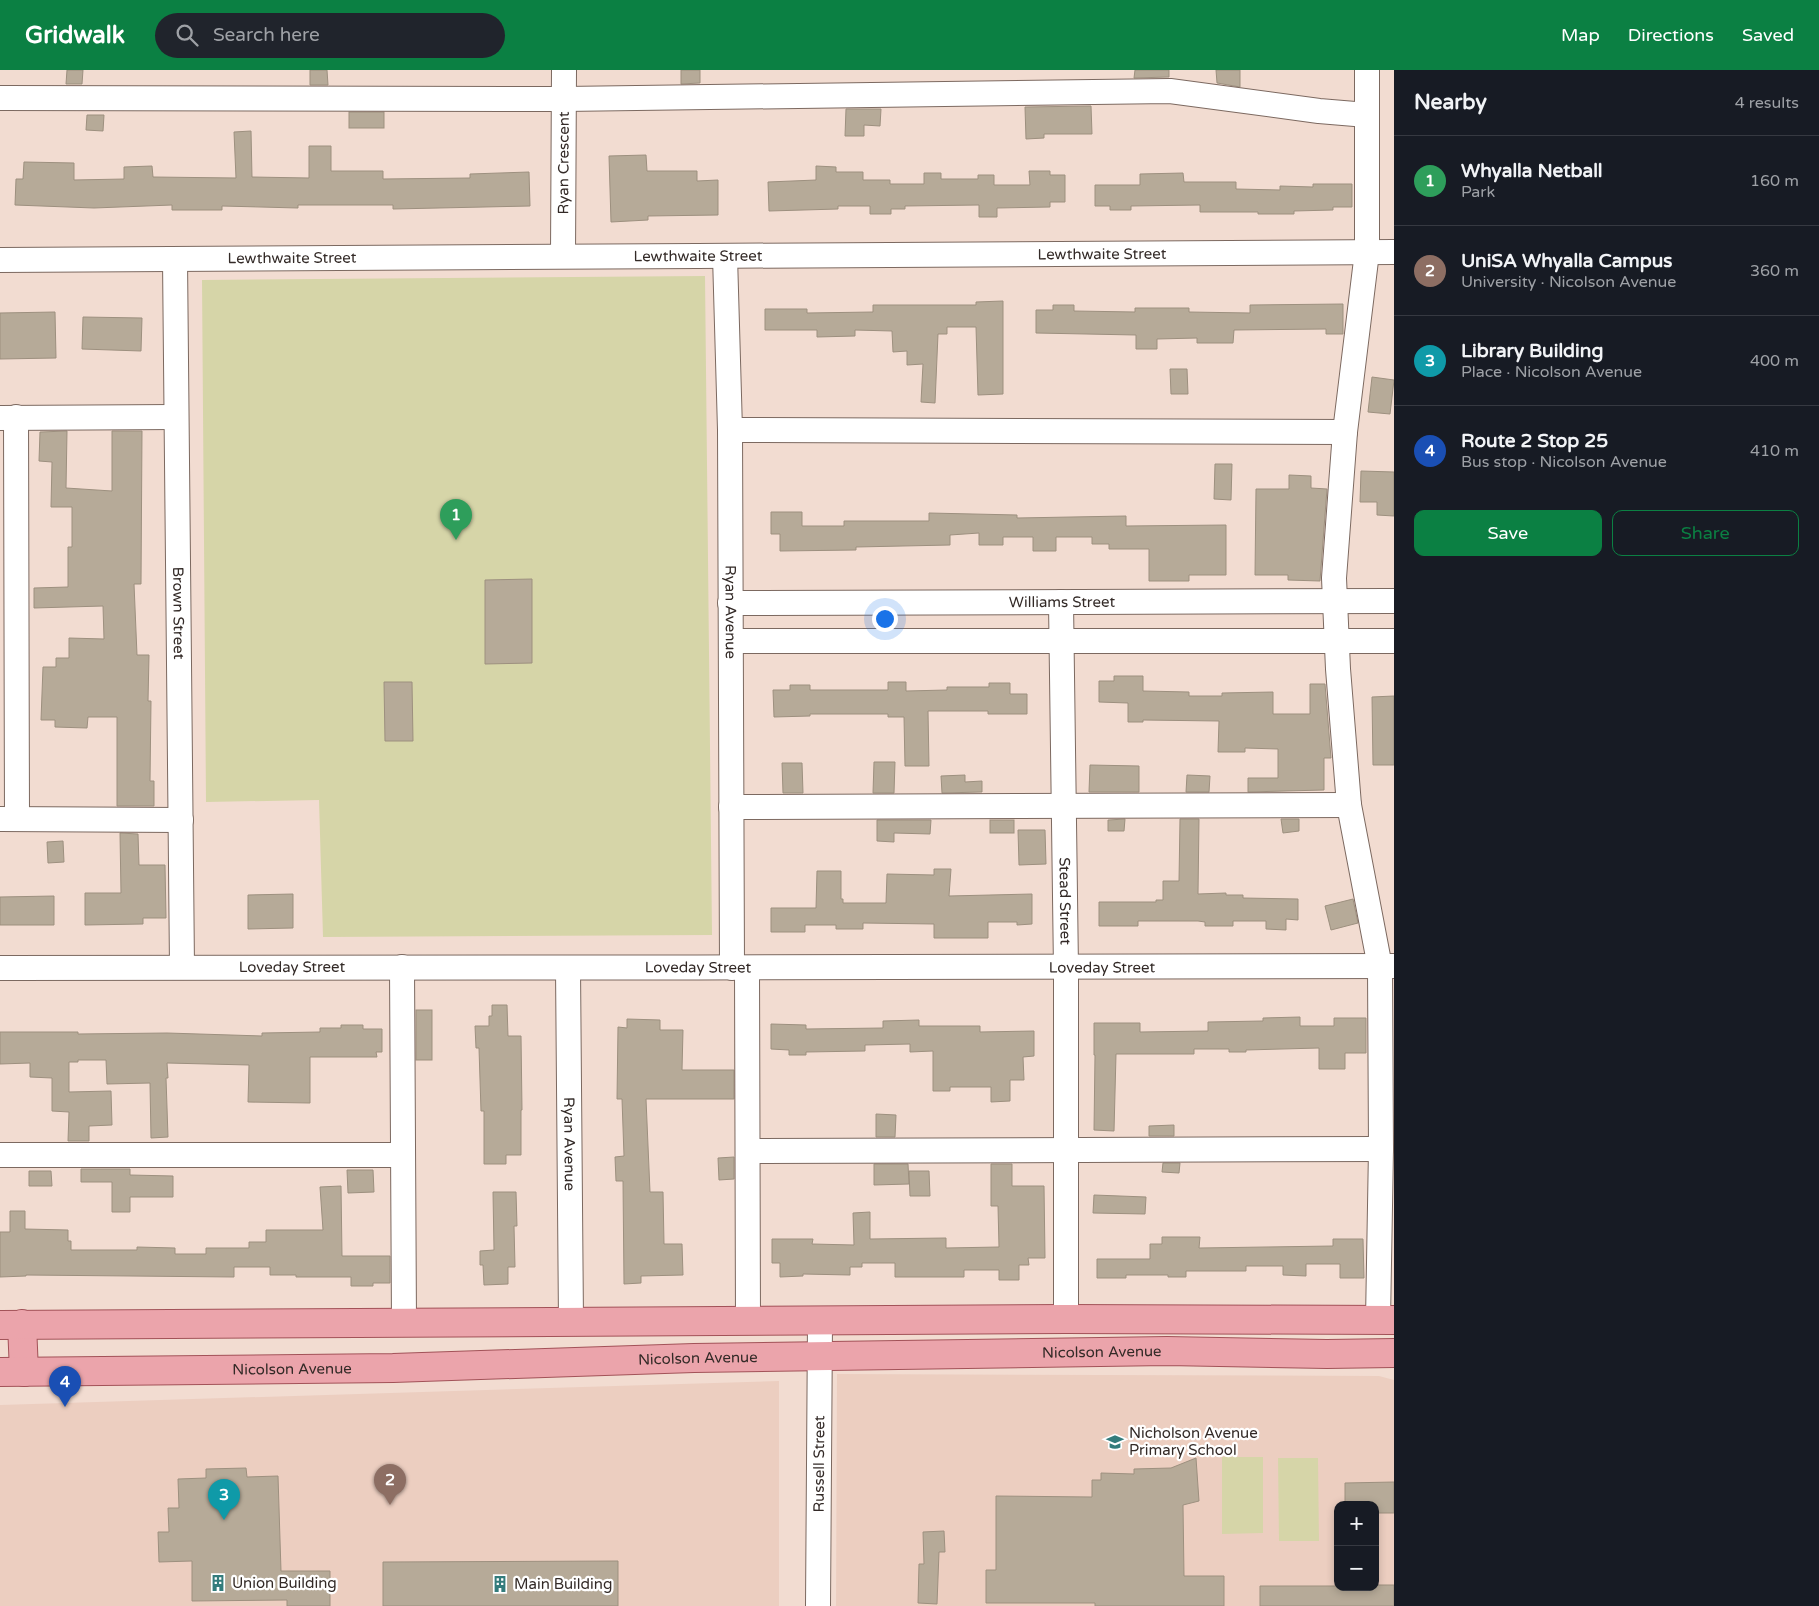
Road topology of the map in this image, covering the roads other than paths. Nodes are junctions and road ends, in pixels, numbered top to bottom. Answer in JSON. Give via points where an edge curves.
{"nodes":[{"id":1,"x":564,"y":70,"type":"edge"},
{"id":2,"x":1367,"y":70,"type":"edge"},
{"id":3,"x":0,"y":98,"type":"edge"},
{"id":4,"x":564,"y":99,"type":"junction"},
{"id":5,"x":1367,"y":115,"type":"junction"},
{"id":6,"x":1367,"y":252,"type":"junction"},
{"id":7,"x":1394,"y":252,"type":"edge"},
{"id":8,"x":562,"y":255,"type":"junction"},
{"id":9,"x":725,"y":256,"type":"junction"},
{"id":10,"x":175,"y":258,"type":"junction"},
{"id":11,"x":0,"y":260,"type":"edge"},
{"id":12,"x":8,"y":417,"type":"edge"},
{"id":13,"x":176,"y":417,"type":"junction"},
{"id":14,"x":730,"y":430,"type":"junction"},
{"id":15,"x":1346,"y":432,"type":"junction"},
{"id":16,"x":1336,"y":601,"type":"junction"},
{"id":17,"x":1394,"y":601,"type":"edge"},
{"id":18,"x":1061,"y":602,"type":"junction"},
{"id":19,"x":730,"y":603,"type":"junction"},
{"id":20,"x":731,"y":640,"type":"junction"},
{"id":21,"x":1062,"y":640,"type":"junction"},
{"id":22,"x":1337,"y":641,"type":"junction"},
{"id":23,"x":1394,"y":641,"type":"edge"},
{"id":24,"x":1349,"y":805,"type":"junction"},
{"id":25,"x":731,"y":807,"type":"junction"},
{"id":26,"x":1065,"y":807,"type":"junction"},
{"id":27,"x":9,"y":819,"type":"edge"},
{"id":28,"x":181,"y":820,"type":"junction"},
{"id":29,"x":182,"y":967,"type":"junction"},
{"id":30,"x":402,"y":967,"type":"junction"},
{"id":31,"x":1387,"y":967,"type":"edge"},
{"id":32,"x":0,"y":968,"type":"edge"},
{"id":33,"x":568,"y":968,"type":"junction"},
{"id":34,"x":740,"y":968,"type":"junction"},
{"id":35,"x":1066,"y":969,"type":"junction"},
{"id":36,"x":1380,"y":1149,"type":"junction"},
{"id":37,"x":748,"y":1151,"type":"junction"},
{"id":38,"x":1067,"y":1151,"type":"junction"},
{"id":39,"x":0,"y":1155,"type":"edge"},
{"id":40,"x":403,"y":1155,"type":"junction"},
{"id":41,"x":1066,"y":1319,"type":"junction"},
{"id":42,"x":1386,"y":1320,"type":"edge"},
{"id":43,"x":571,"y":1322,"type":"junction"},
{"id":44,"x":748,"y":1322,"type":"junction"},
{"id":45,"x":820,"y":1322,"type":"junction"},
{"id":46,"x":404,"y":1323,"type":"junction"},
{"id":47,"x":11,"y":1324,"type":"edge"},
{"id":48,"x":1327,"y":1354,"type":"junction"},
{"id":49,"x":1394,"y":1354,"type":"edge"},
{"id":50,"x":819,"y":1356,"type":"junction"},
{"id":51,"x":12,"y":1372,"type":"edge"},
{"id":52,"x":1394,"y":1372,"type":"edge"},
{"id":53,"x":818,"y":1606,"type":"edge"}],
"edges":[{"from":1,"to":4,"type":"street","name":"Ryan Crescent"},
{"from":2,"to":5,"type":"street"},
{"from":3,"to":4,"type":"street"},
{"from":4,"to":5,"type":"street","via":[[1170,91]]},
{"from":4,"to":8,"type":"street","name":"Ryan Crescent"},
{"from":5,"to":6,"type":"street"},
{"from":6,"to":7,"type":"street","name":"Lewthwaite Street"},
{"from":6,"to":9,"type":"street","name":"Lewthwaite Street"},
{"from":6,"to":15,"type":"street"},
{"from":8,"to":9,"type":"street","name":"Lewthwaite Street"},
{"from":8,"to":10,"type":"street","name":"Lewthwaite Street"},
{"from":9,"to":14,"type":"street","name":"Ryan Avenue"},
{"from":10,"to":11,"type":"street","name":"Lewthwaite Street"},
{"from":10,"to":13,"type":"street","name":"Brown Street"},
{"from":12,"to":13,"type":"street"},
{"from":12,"to":27,"type":"street"},
{"from":13,"to":28,"type":"street","name":"Brown Street"},
{"from":14,"to":15,"type":"street"},
{"from":14,"to":19,"type":"street","name":"Ryan Avenue"},
{"from":15,"to":16,"type":"street","via":[[1334,578]]},
{"from":16,"to":17,"type":"street","name":"Williams Street"},
{"from":16,"to":18,"type":"street","name":"Williams Street"},
{"from":16,"to":22,"type":"street"},
{"from":18,"to":19,"type":"street","name":"Williams Street"},
{"from":18,"to":21,"type":"street","name":"Stead Street"},
{"from":19,"to":20,"type":"street","name":"Ryan Avenue"},
{"from":20,"to":21,"type":"street"},
{"from":20,"to":25,"type":"street","name":"Ryan Avenue"},
{"from":21,"to":22,"type":"street"},
{"from":21,"to":26,"type":"street","name":"Stead Street"},
{"from":22,"to":23,"type":"street"},
{"from":22,"to":24,"type":"street"},
{"from":24,"to":26,"type":"street"},
{"from":24,"to":31,"type":"street"},
{"from":25,"to":26,"type":"street"},
{"from":25,"to":34,"type":"street","name":"Ryan Avenue"},
{"from":26,"to":35,"type":"street","name":"Stead Street"},
{"from":27,"to":28,"type":"street"},
{"from":28,"to":29,"type":"street","name":"Brown Street"},
{"from":29,"to":30,"type":"street","name":"Loveday Street"},
{"from":29,"to":32,"type":"street","name":"Loveday Street"},
{"from":30,"to":33,"type":"street","name":"Loveday Street"},
{"from":30,"to":40,"type":"street"},
{"from":31,"to":35,"type":"street","name":"Loveday Street"},
{"from":31,"to":36,"type":"street"},
{"from":33,"to":34,"type":"street","name":"Loveday Street"},
{"from":33,"to":43,"type":"street","name":"Ryan Avenue"},
{"from":34,"to":35,"type":"street","name":"Loveday Street"},
{"from":34,"to":37,"type":"street","name":"Ryan Avenue"},
{"from":35,"to":38,"type":"street","name":"Stead Street"},
{"from":36,"to":38,"type":"street"},
{"from":36,"to":42,"type":"street"},
{"from":37,"to":38,"type":"street"},
{"from":37,"to":44,"type":"street","name":"Ryan Avenue"},
{"from":38,"to":41,"type":"street","name":"Stead Street"},
{"from":39,"to":40,"type":"street"},
{"from":40,"to":46,"type":"street"},
{"from":41,"to":42,"type":"main road"},
{"from":41,"to":45,"type":"main road"},
{"from":43,"to":44,"type":"main road"},
{"from":43,"to":46,"type":"main road"},
{"from":44,"to":45,"type":"main road"},
{"from":45,"to":50,"type":"street","name":"Russell Street"},
{"from":46,"to":47,"type":"main road"},
{"from":47,"to":51,"type":"main road"},
{"from":48,"to":49,"type":"main road","name":"Nicolson Avenue"},
{"from":48,"to":50,"type":"main road","name":"Nicolson Avenue","via":[[1167,1351]]},
{"from":48,"to":52,"type":"main road"},
{"from":50,"to":51,"type":"main road","name":"Nicolson Avenue","via":[[393,1368]]},
{"from":50,"to":53,"type":"street","name":"Russell Street"}]}
